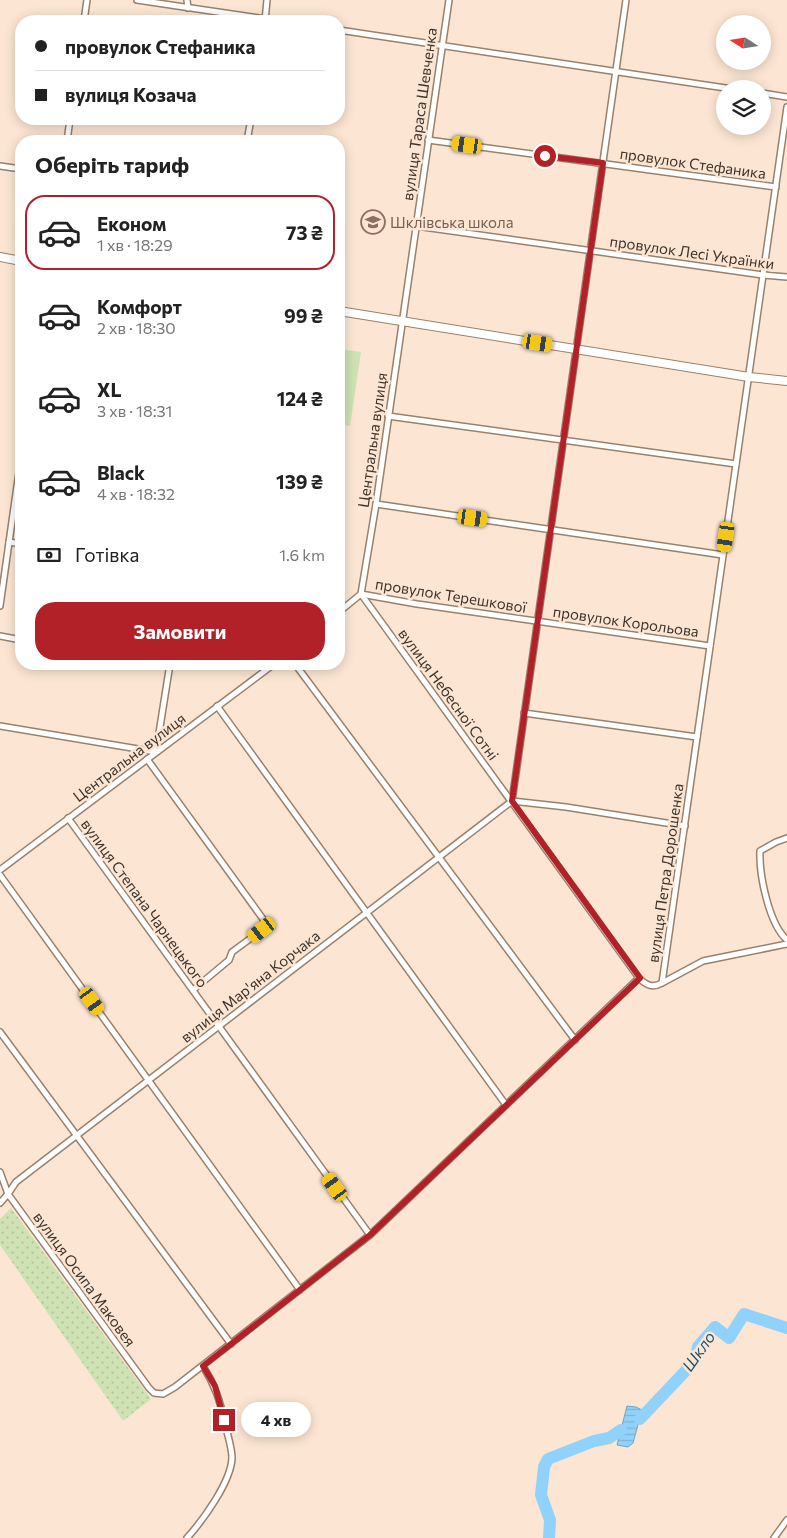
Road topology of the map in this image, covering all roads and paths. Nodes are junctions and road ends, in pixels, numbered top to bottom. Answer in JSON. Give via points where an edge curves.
{"nodes":[{"id":1,"x":87,"y":0,"type":"edge"},
{"id":2,"x":137,"y":0,"type":"edge"},
{"id":3,"x":187,"y":0,"type":"edge"},
{"id":4,"x":266,"y":0,"type":"edge"},
{"id":5,"x":449,"y":0,"type":"edge"},
{"id":6,"x":626,"y":0,"type":"edge"},
{"id":7,"x":188,"y":8,"type":"junction"},
{"id":8,"x":85,"y":15,"type":"edge"},
{"id":9,"x":233,"y":15,"type":"edge"},
{"id":10,"x":265,"y":15,"type":"edge"},
{"id":11,"x":345,"y":31,"type":"edge"},
{"id":12,"x":442,"y":46,"type":"junction"},
{"id":13,"x":616,"y":71,"type":"junction"},
{"id":14,"x":716,"y":87,"type":"edge"},
{"id":15,"x":771,"y":94,"type":"edge"},
{"id":16,"x":787,"y":97,"type":"edge"},
{"id":17,"x":787,"y":107,"type":"edge"},
{"id":18,"x":428,"y":140,"type":"junction"},
{"id":19,"x":603,"y":163,"type":"junction"},
{"id":20,"x":0,"y":166,"type":"edge"},
{"id":21,"x":15,"y":168,"type":"edge"},
{"id":22,"x":776,"y":187,"type":"junction"},
{"id":23,"x":416,"y":226,"type":"junction"},
{"id":24,"x":590,"y":250,"type":"junction"},
{"id":25,"x":0,"y":258,"type":"edge"},
{"id":26,"x":15,"y":260,"type":"edge"},
{"id":27,"x":763,"y":275,"type":"junction"},
{"id":28,"x":787,"y":277,"type":"edge"},
{"id":29,"x":345,"y":313,"type":"edge"},
{"id":30,"x":402,"y":322,"type":"junction"},
{"id":31,"x":576,"y":349,"type":"junction"},
{"id":32,"x":749,"y":377,"type":"junction"},
{"id":33,"x":787,"y":382,"type":"edge"},
{"id":34,"x":388,"y":416,"type":"junction"},
{"id":35,"x":563,"y":440,"type":"junction"},
{"id":36,"x":736,"y":464,"type":"junction"},
{"id":37,"x":15,"y":500,"type":"edge"},
{"id":38,"x":376,"y":504,"type":"junction"},
{"id":39,"x":550,"y":530,"type":"junction"},
{"id":40,"x":9,"y":542,"type":"junction"},
{"id":41,"x":15,"y":543,"type":"edge"},
{"id":42,"x":723,"y":555,"type":"junction"},
{"id":43,"x":361,"y":594,"type":"junction"},
{"id":44,"x":0,"y":606,"type":"edge"},
{"id":45,"x":345,"y":607,"type":"edge"},
{"id":46,"x":538,"y":621,"type":"junction"},
{"id":47,"x":0,"y":636,"type":"edge"},
{"id":48,"x":15,"y":639,"type":"edge"},
{"id":49,"x":710,"y":646,"type":"junction"},
{"id":50,"x":169,"y":670,"type":"edge"},
{"id":51,"x":266,"y":670,"type":"edge"},
{"id":52,"x":299,"y":670,"type":"edge"},
{"id":53,"x":217,"y":706,"type":"junction"},
{"id":54,"x":524,"y":713,"type":"junction"},
{"id":55,"x":0,"y":726,"type":"edge"},
{"id":56,"x":697,"y":736,"type":"junction"},
{"id":57,"x":156,"y":752,"type":"junction"},
{"id":58,"x":147,"y":759,"type":"junction"},
{"id":59,"x":512,"y":801,"type":"junction"},
{"id":60,"x":68,"y":818,"type":"junction"},
{"id":61,"x":684,"y":826,"type":"junction"},
{"id":62,"x":787,"y":838,"type":"edge"},
{"id":63,"x":439,"y":857,"type":"junction"},
{"id":64,"x":0,"y":870,"type":"edge"},
{"id":65,"x":0,"y":875,"type":"edge"},
{"id":66,"x":367,"y":912,"type":"junction"},
{"id":67,"x":787,"y":940,"type":"edge"},
{"id":68,"x":787,"y":944,"type":"edge"},
{"id":69,"x":640,"y":978,"type":"junction"},
{"id":70,"x":662,"y":983,"type":"junction"},
{"id":71,"x":193,"y":990,"type":"junction"},
{"id":72,"x":219,"y":1026,"type":"junction"},
{"id":73,"x":0,"y":1032,"type":"edge"},
{"id":74,"x":575,"y":1040,"type":"junction"},
{"id":75,"x":149,"y":1080,"type":"junction"},
{"id":76,"x":506,"y":1105,"type":"junction"},
{"id":77,"x":77,"y":1136,"type":"junction"},
{"id":78,"x":0,"y":1172,"type":"edge"},
{"id":79,"x":8,"y":1194,"type":"junction"},
{"id":80,"x":0,"y":1203,"type":"edge"},
{"id":81,"x":370,"y":1235,"type":"junction"},
{"id":82,"x":300,"y":1290,"type":"junction"},
{"id":83,"x":231,"y":1344,"type":"junction"},
{"id":84,"x":203,"y":1366,"type":"junction"},
{"id":85,"x":158,"y":1394,"type":"joint"},
{"id":86,"x":787,"y":1520,"type":"edge"},
{"id":87,"x":187,"y":1538,"type":"edge"},
{"id":88,"x":774,"y":1538,"type":"edge"}],
"edges":[{"from":1,"to":8,"type":"street"},
{"from":2,"to":7,"type":"street"},
{"from":3,"to":7,"type":"street"},
{"from":4,"to":10,"type":"street"},
{"from":5,"to":12,"type":"street","name":"вулиця Тараса Шевченка"},
{"from":6,"to":13,"type":"street"},
{"from":7,"to":9,"type":"street"},
{"from":11,"to":12,"type":"street"},
{"from":12,"to":13,"type":"street"},
{"from":12,"to":18,"type":"street","name":"вулиця Тараса Шевченка"},
{"from":13,"to":14,"type":"street"},
{"from":13,"to":19,"type":"street"},
{"from":15,"to":16,"type":"street"},
{"from":17,"to":22,"type":"street","name":"вулиця Петра Дорошенка"},
{"from":18,"to":19,"type":"street","name":"провулок Стефаника"},
{"from":18,"to":23,"type":"street","name":"вулиця Тараса Шевченка"},
{"from":19,"to":22,"type":"street","name":"провулок Стефаника"},
{"from":19,"to":24,"type":"street"},
{"from":20,"to":21,"type":"street"},
{"from":22,"to":27,"type":"street","name":"вулиця Петра Дорошенка"},
{"from":23,"to":24,"type":"street","name":"провулок Лесі Українки"},
{"from":23,"to":30,"type":"street","name":"вулиця Тараса Шевченка"},
{"from":24,"to":27,"type":"street","name":"провулок Лесі Українки"},
{"from":24,"to":31,"type":"street"},
{"from":25,"to":26,"type":"street"},
{"from":27,"to":28,"type":"street","name":"провулок Лесі Українки"},
{"from":27,"to":32,"type":"street","name":"вулиця Петра Дорошенка"},
{"from":29,"to":30,"type":"street"},
{"from":30,"to":31,"type":"street"},
{"from":30,"to":34,"type":"street","name":"Центральна вулиця"},
{"from":31,"to":32,"type":"street"},
{"from":31,"to":35,"type":"street"},
{"from":32,"to":33,"type":"street"},
{"from":32,"to":36,"type":"street","name":"вулиця Петра Дорошенка"},
{"from":34,"to":35,"type":"street"},
{"from":34,"to":38,"type":"street","name":"Центральна вулиця"},
{"from":35,"to":36,"type":"street"},
{"from":35,"to":39,"type":"street"},
{"from":36,"to":42,"type":"street","name":"вулиця Петра Дорошенка"},
{"from":37,"to":40,"type":"street"},
{"from":38,"to":39,"type":"street"},
{"from":38,"to":43,"type":"street","name":"Центральна вулиця"},
{"from":39,"to":42,"type":"street"},
{"from":39,"to":46,"type":"street"},
{"from":40,"to":41,"type":"street"},
{"from":40,"to":44,"type":"street"},
{"from":42,"to":49,"type":"street","name":"вулиця Петра Дорошенка"},
{"from":43,"to":45,"type":"street"},
{"from":43,"to":46,"type":"street","name":"провулок Терешкової"},
{"from":43,"to":59,"type":"street","name":"вулиця Небесної Сотні"},
{"from":46,"to":49,"type":"street","name":"провулок Корольова"},
{"from":46,"to":54,"type":"street"},
{"from":47,"to":48,"type":"street"},
{"from":49,"to":56,"type":"street","name":"вулиця Петра Дорошенка"},
{"from":50,"to":57,"type":"street"},
{"from":51,"to":53,"type":"street","name":"Центральна вулиця"},
{"from":52,"to":63,"type":"street"},
{"from":53,"to":57,"type":"street","name":"Центральна вулиця"},
{"from":53,"to":66,"type":"street"},
{"from":54,"to":56,"type":"street"},
{"from":54,"to":59,"type":"street"},
{"from":55,"to":57,"type":"street"},
{"from":56,"to":61,"type":"street","name":"вулиця Петра Дорошенка"},
{"from":57,"to":58,"type":"street","name":"Центральна вулиця"},
{"from":58,"to":60,"type":"street","name":"Центральна вулиця"},
{"from":58,"to":71,"type":"street","via":[[264,923],[262,930],[232,952],[229,960]]},
{"from":59,"to":61,"type":"street"},
{"from":59,"to":63,"type":"street","name":"вулиця Мар'яна Корчака"},
{"from":59,"to":69,"type":"street","name":"вулиця Небесної Сотні"},
{"from":60,"to":64,"type":"street","name":"Центральна вулиця"},
{"from":60,"to":71,"type":"street","name":"вулиця Степана Чарнецького"},
{"from":61,"to":70,"type":"street","name":"вулиця Петра Дорошенка"},
{"from":62,"to":67,"type":"street","via":[[760,851],[760,864],[766,898],[781,934]]},
{"from":63,"to":66,"type":"street","name":"вулиця Мар'яна Корчака"},
{"from":63,"to":74,"type":"street"},
{"from":65,"to":75,"type":"street"},
{"from":66,"to":72,"type":"street","name":"вулиця Мар'яна Корчака"},
{"from":66,"to":76,"type":"street"},
{"from":68,"to":70,"type":"street","via":[[703,961]]},
{"from":69,"to":70,"type":"street","name":"вулиця Петра Дорошенка","via":[[651,986]]},
{"from":69,"to":74,"type":"street","name":"вулиця Петра Дорошенка"},
{"from":71,"to":72,"type":"street","name":"вулиця Степана Чарнецького"},
{"from":72,"to":75,"type":"street","name":"вулиця Мар'яна Корчака"},
{"from":72,"to":81,"type":"street","name":"вулиця Степана Чарнецького"},
{"from":73,"to":77,"type":"street"},
{"from":74,"to":76,"type":"street","name":"вулиця Петра Дорошенка"},
{"from":75,"to":77,"type":"street","name":"вулиця Мар'яна Корчака"},
{"from":75,"to":82,"type":"street"},
{"from":76,"to":81,"type":"street","name":"вулиця Петра Дорошенка"},
{"from":77,"to":79,"type":"street","name":"вулиця Мар'яна Корчака","via":[[16,1182]]},
{"from":77,"to":83,"type":"street"},
{"from":78,"to":79,"type":"street","name":"вулиця Осипа Маковея"},
{"from":79,"to":80,"type":"street","name":"вулиця Мар'яна Корчака"},
{"from":79,"to":85,"type":"street","name":"вулиця Осипа Маковея","via":[[149,1388]]},
{"from":81,"to":82,"type":"street","name":"вулиця Петра Дорошенка"},
{"from":82,"to":83,"type":"street","name":"вулиця Петра Дорошенка"},
{"from":83,"to":84,"type":"street","name":"вулиця Петра Дорошенка"},
{"from":84,"to":85,"type":"street","name":"вулиця Петра Дорошенка","via":[[175,1388]]},
{"from":84,"to":87,"type":"street","via":[[220,1401],[232,1457],[227,1480]]},
{"from":86,"to":88,"type":"street"}]}
